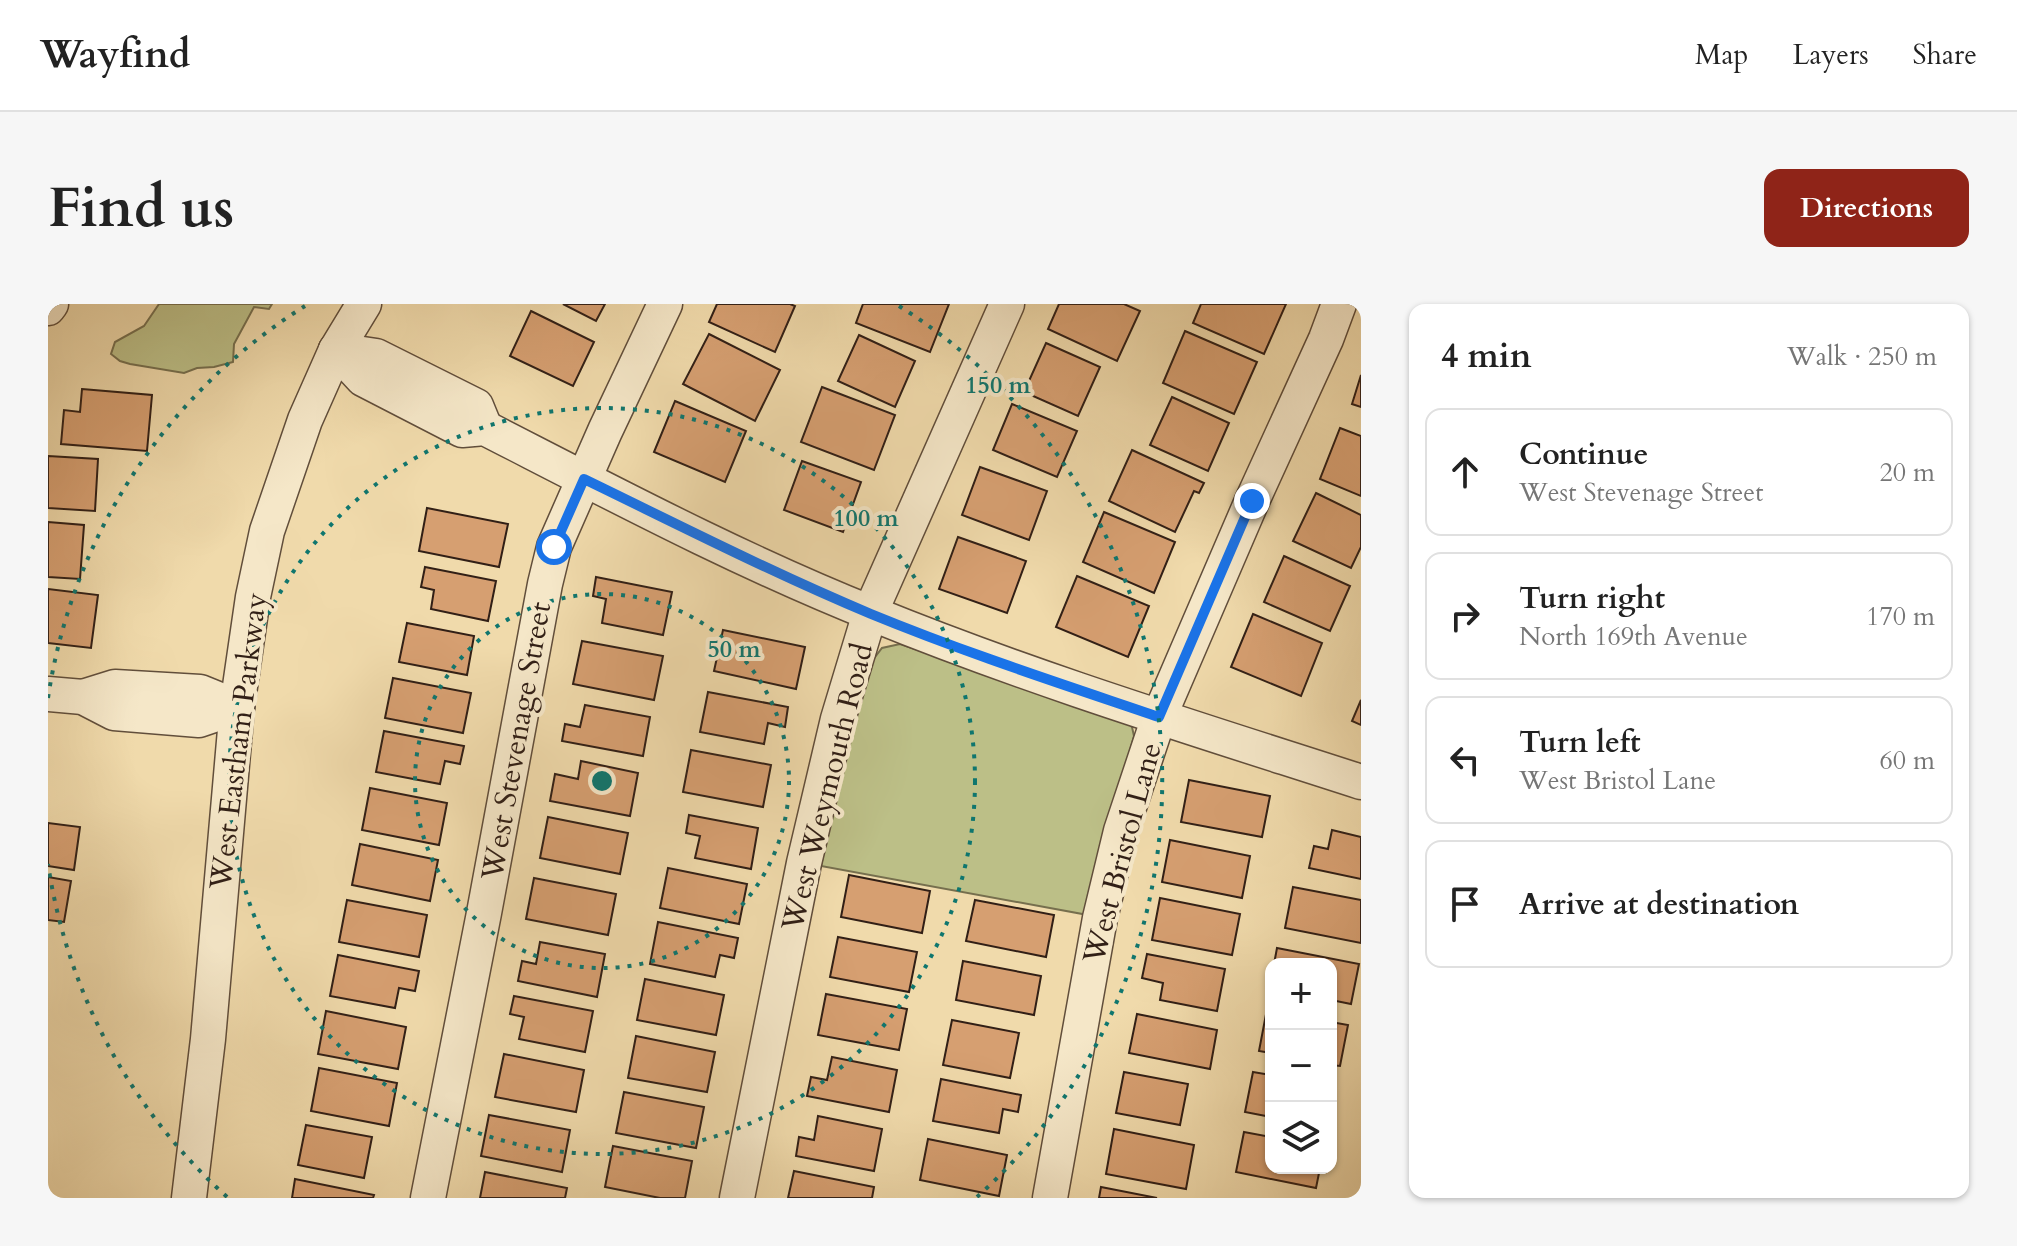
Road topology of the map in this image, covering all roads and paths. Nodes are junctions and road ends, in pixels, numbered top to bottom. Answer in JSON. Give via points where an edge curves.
{"nodes":[{"id":1,"x":364,"y":304,"type":"edge"},
{"id":2,"x":665,"y":304,"type":"edge"},
{"id":3,"x":1007,"y":304,"type":"edge"},
{"id":4,"x":1339,"y":304,"type":"edge"},
{"id":5,"x":336,"y":350,"type":"junction"},
{"id":6,"x":584,"y":479,"type":"junction"},
{"id":7,"x":870,"y":613,"type":"junction"},
{"id":8,"x":48,"y":694,"type":"edge"},
{"id":9,"x":237,"y":707,"type":"junction"},
{"id":10,"x":1159,"y":717,"type":"junction"},
{"id":11,"x":1361,"y":782,"type":"edge"},
{"id":12,"x":189,"y":1198,"type":"edge"},
{"id":13,"x":428,"y":1198,"type":"edge"},
{"id":14,"x":737,"y":1198,"type":"edge"},
{"id":15,"x":1050,"y":1198,"type":"edge"}],
"edges":[{"from":1,"to":5,"type":"street","name":"West Eastham Parkway"},
{"from":2,"to":6,"type":"street","name":"West Stevenage Street"},
{"from":3,"to":7,"type":"street","name":"West Weymouth Road"},
{"from":4,"to":10,"type":"street","name":"West Bristol Lane"},
{"from":5,"to":6,"type":"street","via":[[376,356],[476,406],[485,428]]},
{"from":5,"to":9,"type":"street","name":"West Eastham Parkway","via":[[305,420],[267,531]]},
{"from":6,"to":7,"type":"street"},
{"from":6,"to":13,"type":"street","name":"West Stevenage Street","via":[[554,547],[545,584]]},
{"from":7,"to":10,"type":"street"},
{"from":7,"to":14,"type":"street","name":"West Weymouth Road","via":[[804,863]]},
{"from":8,"to":9,"type":"street","via":[[83,697],[115,687],[200,692]]},
{"from":9,"to":12,"type":"street","name":"West Eastham Parkway"},
{"from":10,"to":11,"type":"street"},
{"from":10,"to":15,"type":"street","name":"West Bristol Lane","via":[[1121,831],[1100,918]]}]}
